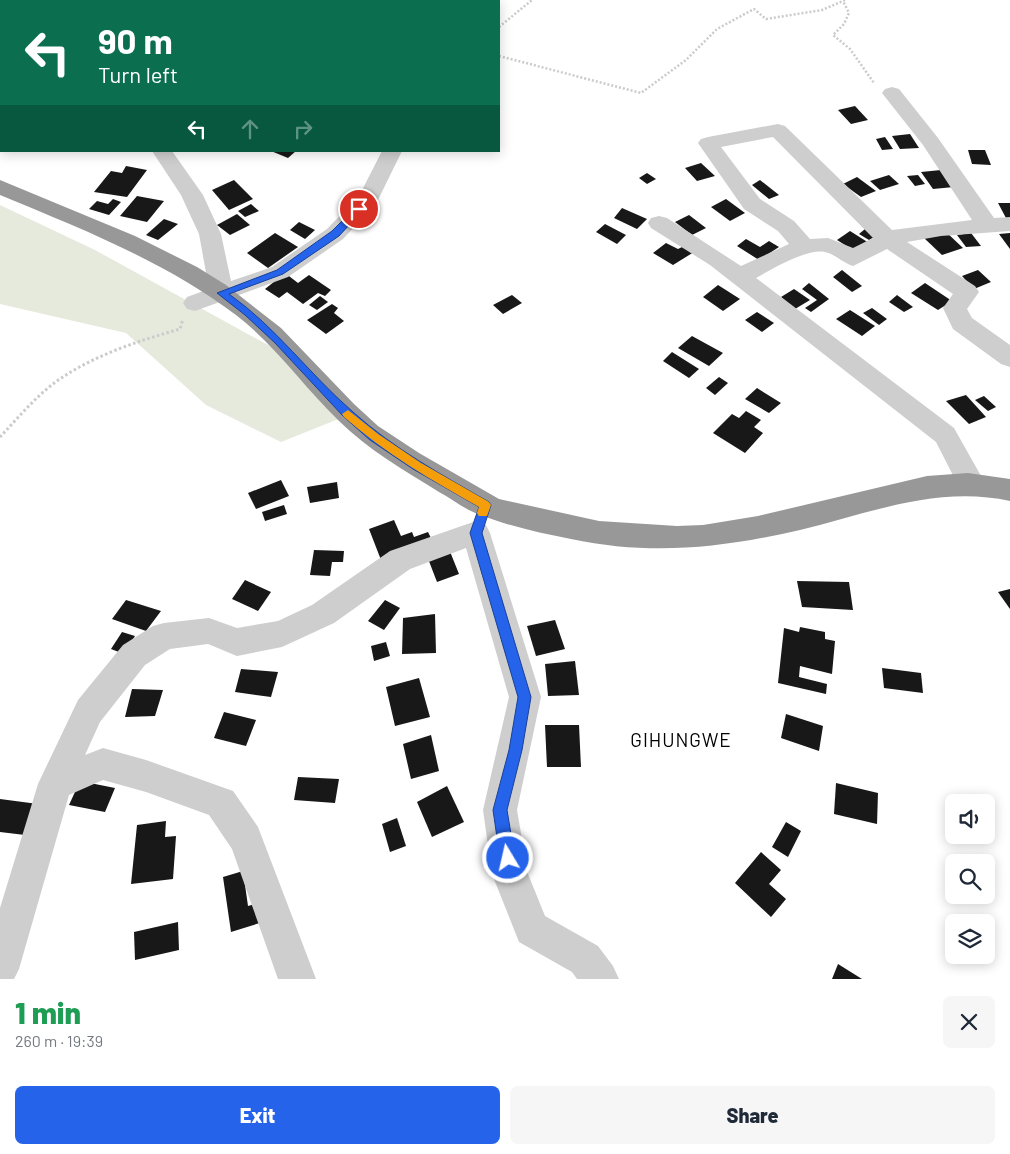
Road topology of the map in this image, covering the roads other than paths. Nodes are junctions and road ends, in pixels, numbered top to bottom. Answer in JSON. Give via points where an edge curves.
{"nodes":[{"id":1,"x":892,"y":93,"type":"road end"},
{"id":2,"x":163,"y":152,"type":"edge"},
{"id":3,"x":392,"y":152,"type":"edge"},
{"id":4,"x":0,"y":187,"type":"edge"},
{"id":5,"x":659,"y":223,"type":"dead end"},
{"id":6,"x":1010,"y":224,"type":"edge"},
{"id":7,"x":987,"y":225,"type":"junction"},
{"id":8,"x":888,"y":239,"type":"junction"},
{"id":9,"x":805,"y":248,"type":"junction"},
{"id":10,"x":740,"y":277,"type":"junction"},
{"id":11,"x":222,"y":293,"type":"junction"},
{"id":12,"x":194,"y":303,"type":"road end"},
{"id":13,"x":1010,"y":358,"type":"edge"},
{"id":14,"x":971,"y":483,"type":"junction"},
{"id":15,"x":1010,"y":490,"type":"edge"},
{"id":16,"x":481,"y":519,"type":"junction"},
{"id":17,"x":54,"y":784,"type":"junction"},
{"id":18,"x":0,"y":970,"type":"edge"},
{"id":19,"x":297,"y":979,"type":"edge"},
{"id":20,"x":600,"y":979,"type":"edge"}],
"edges":[{"from":1,"to":7,"type":"street","via":[[931,142]]},
{"from":2,"to":11,"type":"street","via":[[192,194],[210,234]]},
{"from":3,"to":11,"type":"street","via":[[368,199],[336,234],[280,272]]},
{"from":4,"to":11,"type":"highway","via":[[166,260]]},
{"from":5,"to":10,"type":"street"},
{"from":6,"to":7,"type":"street"},
{"from":7,"to":8,"type":"street"},
{"from":8,"to":9,"type":"street","via":[[853,258],[828,245]]},
{"from":8,"to":9,"type":"street","via":[[778,130],[708,143],[752,204],[786,226]]},
{"from":8,"to":13,"type":"street","via":[[967,292],[955,308],[962,323]]},
{"from":9,"to":10,"type":"street","via":[[761,264]]},
{"from":10,"to":14,"type":"street","via":[[945,435]]},
{"from":11,"to":12,"type":"street"},
{"from":11,"to":16,"type":"highway","via":[[278,340],[374,437],[417,466]]},
{"from":14,"to":15,"type":"highway"},
{"from":14,"to":16,"type":"highway","via":[[902,490],[843,508],[727,533],[674,538],[622,537],[524,517]]},
{"from":16,"to":17,"type":"street","via":[[400,560],[323,614],[282,634],[237,642],[209,631],[164,636],[134,655],[89,711]]},
{"from":16,"to":20,"type":"street","via":[[525,697],[516,750],[500,810],[510,874],[532,929],[585,959]]},
{"from":17,"to":18,"type":"street"},
{"from":17,"to":19,"type":"street","via":[[103,764],[221,803],[246,839]]}]}
